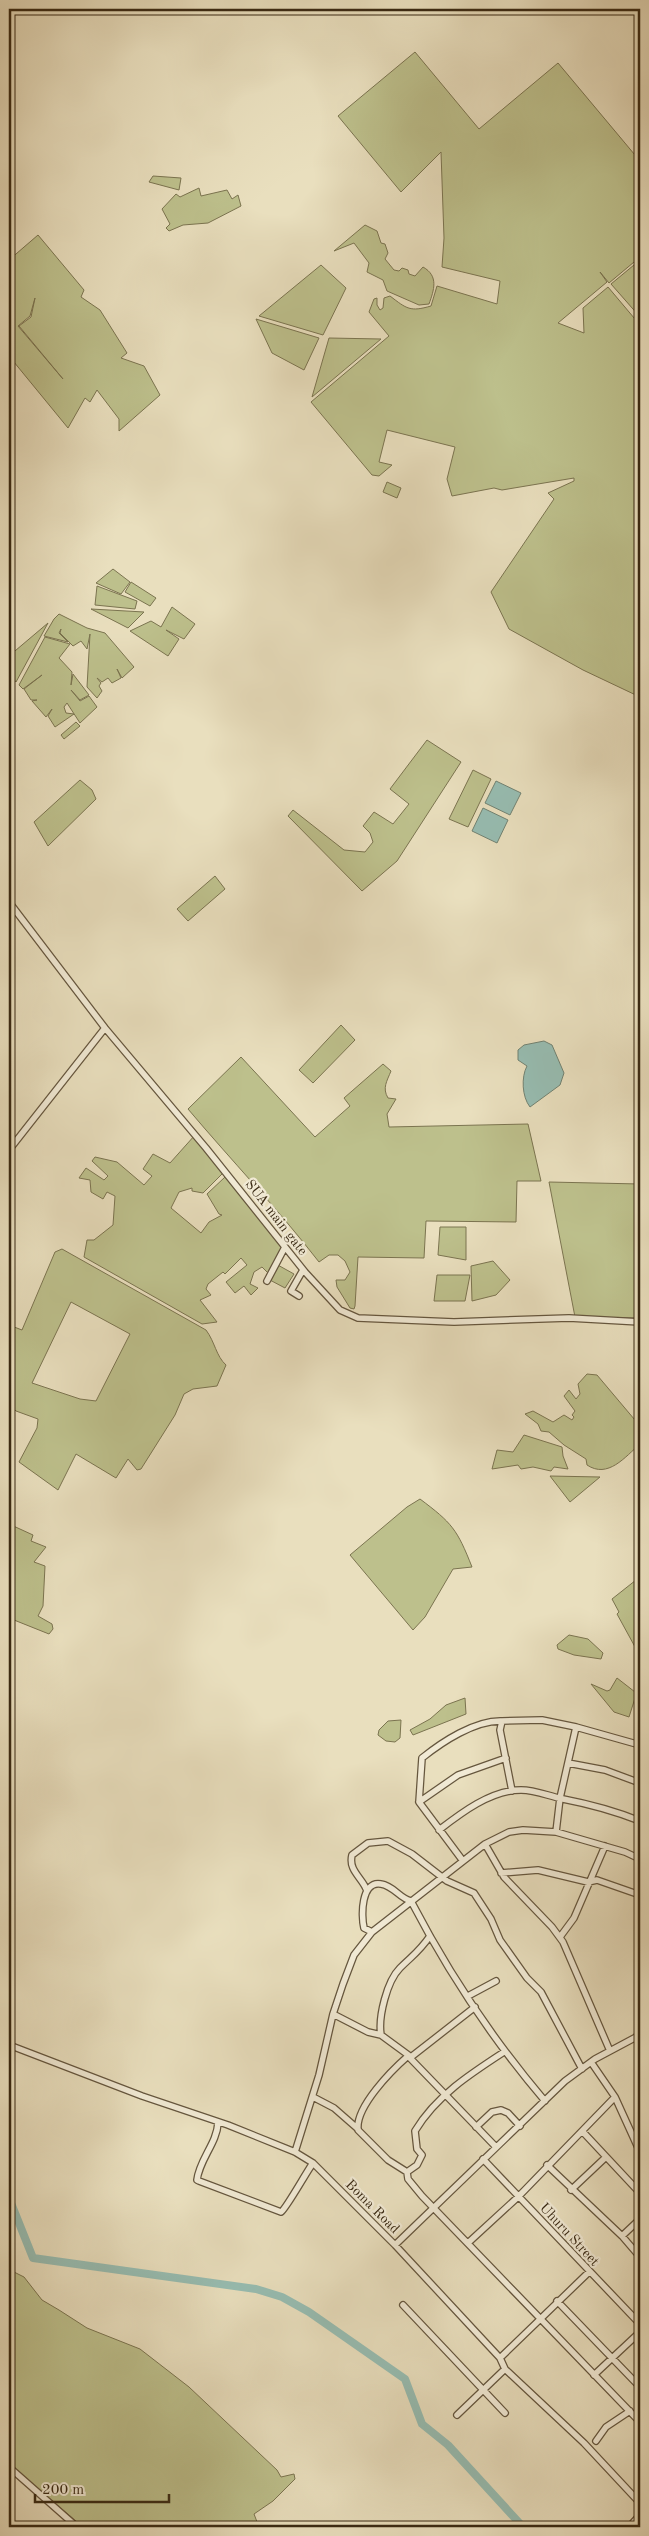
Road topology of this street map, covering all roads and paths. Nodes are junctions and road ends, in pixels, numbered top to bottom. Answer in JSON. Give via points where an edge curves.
{"nodes":[{"id":1,"x":9,"y":902,"type":"edge"},
{"id":2,"x":105,"y":1028,"type":"junction"},
{"id":3,"x":9,"y":1150,"type":"edge"},
{"id":4,"x":285,"y":1247,"type":"junction"},
{"id":5,"x":303,"y":1270,"type":"junction"},
{"id":6,"x":267,"y":1281,"type":"dead end"},
{"id":7,"x":299,"y":1296,"type":"dead end"},
{"id":8,"x":640,"y":1322,"type":"edge"},
{"id":9,"x":502,"y":1721,"type":"junction"},
{"id":10,"x":576,"y":1727,"type":"junction"},
{"id":11,"x":640,"y":1745,"type":"edge"},
{"id":12,"x":506,"y":1758,"type":"junction"},
{"id":13,"x":568,"y":1763,"type":"junction"},
{"id":14,"x":640,"y":1783,"type":"edge"},
{"id":15,"x":512,"y":1791,"type":"junction"},
{"id":16,"x":560,"y":1798,"type":"junction"},
{"id":17,"x":420,"y":1802,"type":"junction"},
{"id":18,"x":640,"y":1821,"type":"edge"},
{"id":19,"x":439,"y":1830,"type":"junction"},
{"id":20,"x":556,"y":1832,"type":"junction"},
{"id":21,"x":485,"y":1844,"type":"junction"},
{"id":22,"x":605,"y":1846,"type":"junction"},
{"id":23,"x":640,"y":1858,"type":"edge"},
{"id":24,"x":464,"y":1861,"type":"junction"},
{"id":25,"x":501,"y":1873,"type":"junction"},
{"id":26,"x":441,"y":1876,"type":"junction"},
{"id":27,"x":588,"y":1882,"type":"junction"},
{"id":28,"x":367,"y":1891,"type":"junction"},
{"id":29,"x":640,"y":1895,"type":"edge"},
{"id":30,"x":411,"y":1901,"type":"junction"},
{"id":31,"x":372,"y":1932,"type":"junction"},
{"id":32,"x":430,"y":1936,"type":"junction"},
{"id":33,"x":560,"y":1937,"type":"junction"},
{"id":34,"x":496,"y":1981,"type":"dead end"},
{"id":35,"x":468,"y":1996,"type":"junction"},
{"id":36,"x":475,"y":2007,"type":"junction"},
{"id":37,"x":333,"y":2014,"type":"junction"},
{"id":38,"x":381,"y":2035,"type":"junction"},
{"id":39,"x":638,"y":2036,"type":"edge"},
{"id":40,"x":640,"y":2044,"type":"edge"},
{"id":41,"x":9,"y":2045,"type":"edge"},
{"id":42,"x":610,"y":2051,"type":"junction"},
{"id":43,"x":504,"y":2052,"type":"junction"},
{"id":44,"x":410,"y":2056,"type":"junction"},
{"id":45,"x":591,"y":2062,"type":"junction"},
{"id":46,"x":582,"y":2069,"type":"junction"},
{"id":47,"x":446,"y":2094,"type":"junction"},
{"id":48,"x":313,"y":2097,"type":"junction"},
{"id":49,"x":615,"y":2097,"type":"junction"},
{"id":50,"x":545,"y":2101,"type":"junction"},
{"id":51,"x":360,"y":2116,"type":"junction"},
{"id":52,"x":347,"y":2120,"type":"junction"},
{"id":53,"x":218,"y":2123,"type":"junction"},
{"id":54,"x":520,"y":2126,"type":"junction"},
{"id":55,"x":476,"y":2127,"type":"junction"},
{"id":56,"x":358,"y":2130,"type":"junction"},
{"id":57,"x":583,"y":2132,"type":"junction"},
{"id":58,"x":496,"y":2147,"type":"junction"},
{"id":59,"x":296,"y":2152,"type":"junction"},
{"id":60,"x":640,"y":2152,"type":"edge"},
{"id":61,"x":606,"y":2156,"type":"junction"},
{"id":62,"x":483,"y":2159,"type":"junction"},
{"id":63,"x":313,"y":2163,"type":"junction"},
{"id":64,"x":547,"y":2165,"type":"junction"},
{"id":65,"x":407,"y":2172,"type":"junction"},
{"id":66,"x":571,"y":2190,"type":"junction"},
{"id":67,"x":640,"y":2193,"type":"edge"},
{"id":68,"x":518,"y":2197,"type":"junction"},
{"id":69,"x":434,"y":2207,"type":"junction"},
{"id":70,"x":640,"y":2219,"type":"edge"},
{"id":71,"x":622,"y":2236,"type":"junction"},
{"id":72,"x":468,"y":2242,"type":"junction"},
{"id":73,"x":395,"y":2245,"type":"junction"},
{"id":74,"x":640,"y":2257,"type":"edge"},
{"id":75,"x":589,"y":2272,"type":"junction"},
{"id":76,"x":557,"y":2301,"type":"junction"},
{"id":77,"x":403,"y":2305,"type":"dead end"},
{"id":78,"x":540,"y":2320,"type":"junction"},
{"id":79,"x":640,"y":2324,"type":"edge"},
{"id":80,"x":640,"y":2332,"type":"edge"},
{"id":81,"x":612,"y":2357,"type":"junction"},
{"id":82,"x":500,"y":2358,"type":"junction"},
{"id":83,"x":505,"y":2369,"type":"junction"},
{"id":84,"x":594,"y":2375,"type":"junction"},
{"id":85,"x":640,"y":2387,"type":"edge"},
{"id":86,"x":484,"y":2389,"type":"junction"},
{"id":87,"x":630,"y":2411,"type":"junction"},
{"id":88,"x":505,"y":2412,"type":"dead end"},
{"id":89,"x":457,"y":2415,"type":"dead end"},
{"id":90,"x":640,"y":2422,"type":"edge"},
{"id":91,"x":596,"y":2441,"type":"dead end"},
{"id":92,"x":9,"y":2467,"type":"edge"},
{"id":93,"x":640,"y":2503,"type":"edge"},
{"id":94,"x":640,"y":2515,"type":"edge"},
{"id":95,"x":77,"y":2527,"type":"edge"},
{"id":96,"x":629,"y":2527,"type":"edge"}],
"edges":[{"from":1,"to":2,"type":"street","name":"SUA main gate"},
{"from":2,"to":3,"type":"street"},
{"from":2,"to":4,"type":"street","name":"SUA main gate"},
{"from":4,"to":5,"type":"street","name":"SUA main gate"},
{"from":4,"to":6,"type":"street"},
{"from":5,"to":7,"type":"street","via":[[291,1291]]},
{"from":5,"to":8,"type":"street","name":"SUA main gate","via":[[333,1304],[358,1318],[454,1322],[569,1318]]},
{"from":9,"to":10,"type":"street","via":[[542,1720]]},
{"from":9,"to":12,"type":"street","via":[[500,1730]]},
{"from":9,"to":17,"type":"street","via":[[491,1721],[444,1741],[422,1758]]},
{"from":10,"to":11,"type":"street"},
{"from":10,"to":13,"type":"street"},
{"from":12,"to":15,"type":"street"},
{"from":12,"to":17,"type":"street","via":[[458,1775]]},
{"from":13,"to":14,"type":"street","via":[[605,1770]]},
{"from":13,"to":16,"type":"street"},
{"from":15,"to":16,"type":"street","via":[[545,1793]]},
{"from":15,"to":19,"type":"street","via":[[476,1805]]},
{"from":16,"to":18,"type":"street"},
{"from":16,"to":20,"type":"street"},
{"from":17,"to":19,"type":"street"},
{"from":19,"to":24,"type":"street"},
{"from":20,"to":21,"type":"street","via":[[508,1832]]},
{"from":20,"to":22,"type":"street"},
{"from":21,"to":24,"type":"street"},
{"from":21,"to":25,"type":"street"},
{"from":22,"to":23,"type":"street"},
{"from":22,"to":27,"type":"street"},
{"from":24,"to":26,"type":"street"},
{"from":25,"to":27,"type":"street","via":[[530,1869]]},
{"from":25,"to":33,"type":"street"},
{"from":26,"to":28,"type":"street","via":[[393,1843],[368,1843],[355,1852],[351,1860]]},
{"from":26,"to":30,"type":"street"},
{"from":26,"to":46,"type":"street","via":[[474,1893],[500,1940],[540,1992]]},
{"from":27,"to":29,"type":"street","via":[[597,1880]]},
{"from":27,"to":33,"type":"street","via":[[574,1918]]},
{"from":28,"to":30,"type":"street","via":[[383,1884]]},
{"from":28,"to":31,"type":"street","via":[[362,1918],[364,1928]]},
{"from":30,"to":31,"type":"street"},
{"from":30,"to":32,"type":"street"},
{"from":31,"to":37,"type":"street","via":[[354,1955]]},
{"from":32,"to":35,"type":"street"},
{"from":32,"to":38,"type":"street","via":[[391,1981],[381,2017]]},
{"from":33,"to":42,"type":"street"},
{"from":34,"to":35,"type":"street"},
{"from":35,"to":36,"type":"street"},
{"from":36,"to":43,"type":"street"},
{"from":36,"to":44,"type":"street"},
{"from":37,"to":38,"type":"street"},
{"from":37,"to":48,"type":"street"},
{"from":38,"to":44,"type":"street"},
{"from":39,"to":40,"type":"street"},
{"from":39,"to":42,"type":"street"},
{"from":41,"to":53,"type":"street","name":"Boma Road"},
{"from":42,"to":45,"type":"street"},
{"from":43,"to":47,"type":"street"},
{"from":43,"to":50,"type":"street"},
{"from":44,"to":47,"type":"street"},
{"from":44,"to":51,"type":"street","via":[[381,2085]]},
{"from":45,"to":46,"type":"street"},
{"from":45,"to":49,"type":"street"},
{"from":46,"to":50,"type":"street"},
{"from":47,"to":55,"type":"street"},
{"from":47,"to":65,"type":"street","via":[[415,2132],[422,2155],[417,2165]]},
{"from":48,"to":52,"type":"street","via":[[334,2108]]},
{"from":48,"to":59,"type":"street"},
{"from":49,"to":57,"type":"street"},
{"from":49,"to":60,"type":"street"},
{"from":50,"to":54,"type":"street"},
{"from":51,"to":52,"type":"street"},
{"from":51,"to":56,"type":"street"},
{"from":52,"to":56,"type":"street"},
{"from":53,"to":59,"type":"street","name":"Boma Road"},
{"from":53,"to":63,"type":"street","via":[[217,2132],[198,2171],[199,2181],[280,2212]]},
{"from":54,"to":55,"type":"street","via":[[508,2113],[500,2110],[492,2112]]},
{"from":54,"to":58,"type":"street"},
{"from":55,"to":58,"type":"street"},
{"from":56,"to":65,"type":"street","via":[[388,2160]]},
{"from":57,"to":61,"type":"street"},
{"from":57,"to":64,"type":"street"},
{"from":58,"to":62,"type":"street"},
{"from":59,"to":63,"type":"street","name":"Boma Road"},
{"from":61,"to":66,"type":"street"},
{"from":61,"to":67,"type":"street"},
{"from":62,"to":68,"type":"street","name":"Uhuru Street"},
{"from":62,"to":69,"type":"street"},
{"from":63,"to":73,"type":"street","name":"Boma Road"},
{"from":64,"to":66,"type":"street"},
{"from":64,"to":68,"type":"street"},
{"from":65,"to":69,"type":"street","via":[[408,2178]]},
{"from":66,"to":71,"type":"street"},
{"from":68,"to":72,"type":"street"},
{"from":68,"to":75,"type":"street","name":"Uhuru Street"},
{"from":69,"to":72,"type":"street"},
{"from":69,"to":73,"type":"street"},
{"from":70,"to":71,"type":"street"},
{"from":71,"to":74,"type":"street"},
{"from":72,"to":78,"type":"street"},
{"from":73,"to":82,"type":"street","name":"Boma Road"},
{"from":75,"to":76,"type":"street"},
{"from":75,"to":79,"type":"street","name":"Uhuru Street"},
{"from":76,"to":78,"type":"street"},
{"from":76,"to":81,"type":"street"},
{"from":77,"to":86,"type":"street"},
{"from":78,"to":82,"type":"street"},
{"from":78,"to":84,"type":"street"},
{"from":80,"to":81,"type":"street"},
{"from":81,"to":84,"type":"street"},
{"from":81,"to":85,"type":"street"},
{"from":82,"to":83,"type":"street","name":"Boma Road"},
{"from":83,"to":86,"type":"street"},
{"from":83,"to":93,"type":"street","name":"Boma Road"},
{"from":84,"to":87,"type":"street"},
{"from":86,"to":88,"type":"street"},
{"from":86,"to":89,"type":"street"},
{"from":87,"to":90,"type":"street"},
{"from":87,"to":91,"type":"street","via":[[606,2427]]},
{"from":92,"to":95,"type":"street"},
{"from":94,"to":96,"type":"street"}]}
